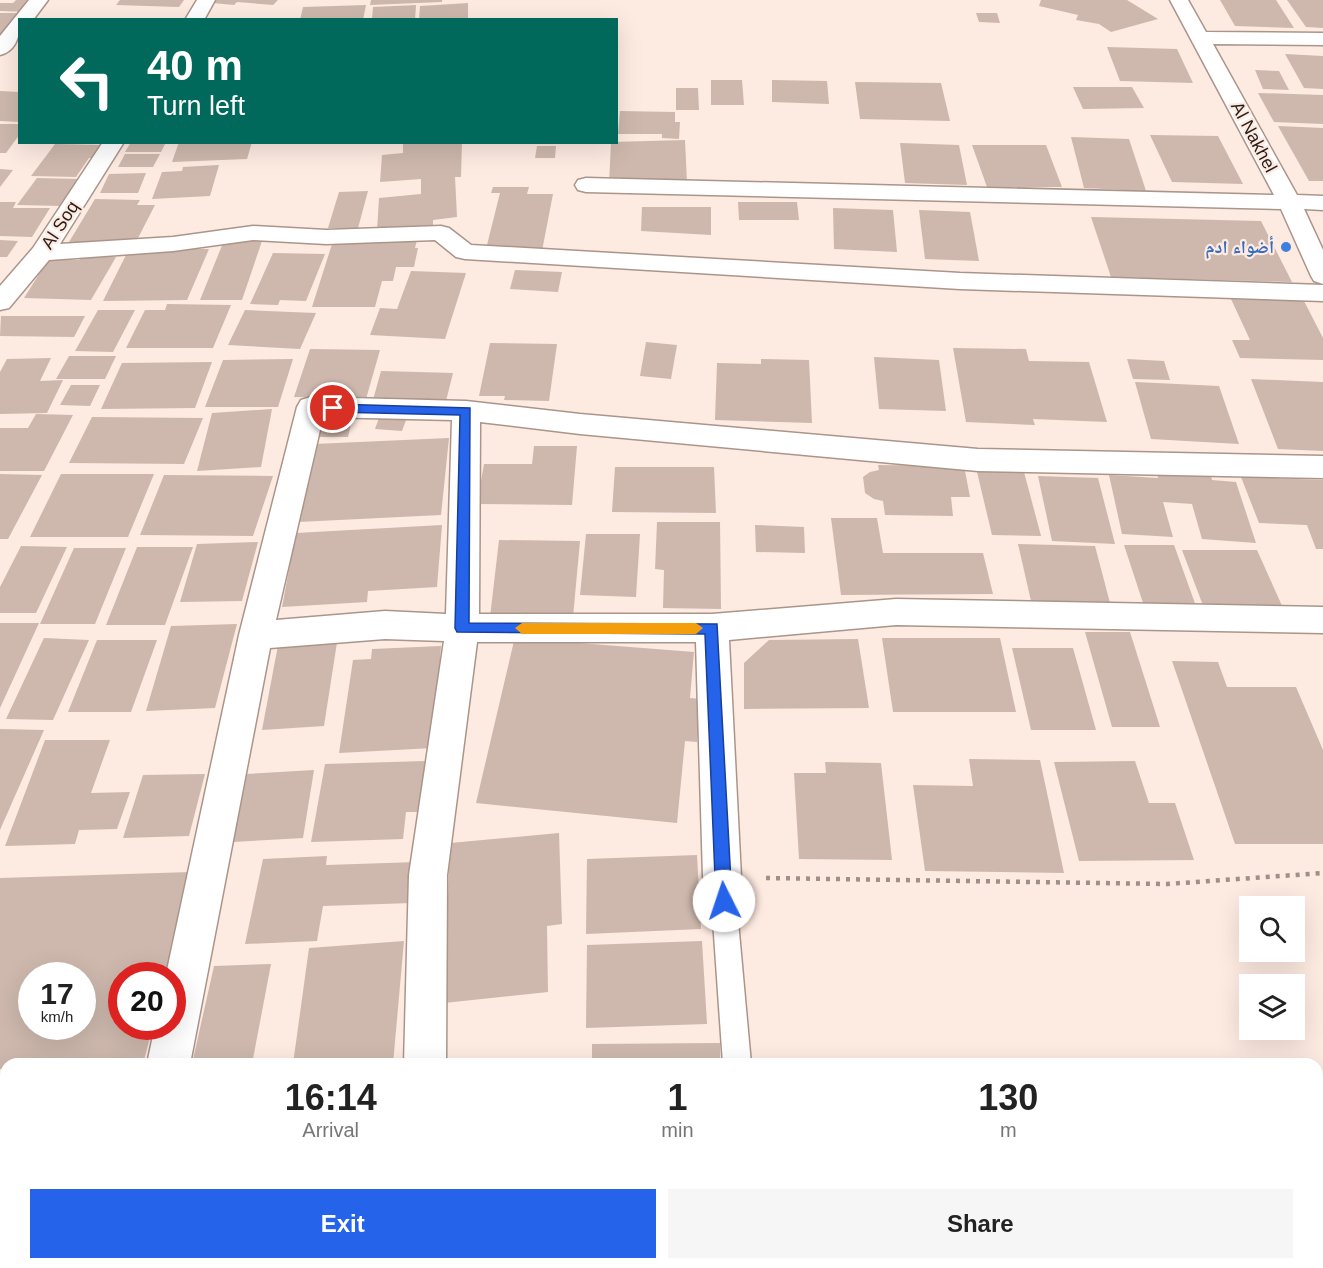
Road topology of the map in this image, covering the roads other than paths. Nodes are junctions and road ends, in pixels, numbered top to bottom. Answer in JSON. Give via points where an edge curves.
{"nodes":[{"id":1,"x":39,"y":0,"type":"edge"},
{"id":2,"x":206,"y":0,"type":"edge"},
{"id":3,"x":1179,"y":0,"type":"edge"},
{"id":4,"x":25,"y":18,"type":"edge"},
{"id":5,"x":195,"y":18,"type":"edge"},
{"id":6,"x":18,"y":26,"type":"edge"},
{"id":7,"x":1201,"y":38,"type":"junction"},
{"id":8,"x":1323,"y":39,"type":"edge"},
{"id":9,"x":0,"y":49,"type":"edge"},
{"id":10,"x":113,"y":144,"type":"edge"},
{"id":11,"x":586,"y":185,"type":"dead end"},
{"id":12,"x":1289,"y":202,"type":"junction"},
{"id":13,"x":1323,"y":203,"type":"edge"},
{"id":14,"x":42,"y":253,"type":"junction"},
{"id":15,"x":1323,"y":276,"type":"edge"},
{"id":16,"x":1323,"y":294,"type":"edge"},
{"id":17,"x":0,"y":303,"type":"edge"},
{"id":18,"x":466,"y":411,"type":"junction"},
{"id":19,"x":1323,"y":467,"type":"edge"},
{"id":20,"x":1323,"y":620,"type":"edge"},
{"id":21,"x":462,"y":628,"type":"junction"},
{"id":22,"x":712,"y":628,"type":"junction"},
{"id":23,"x":256,"y":635,"type":"junction"},
{"id":24,"x":722,"y":878,"type":"joint"},
{"id":25,"x":169,"y":1058,"type":"edge"},
{"id":26,"x":425,"y":1058,"type":"edge"},
{"id":27,"x":737,"y":1058,"type":"edge"}],
"edges":[{"from":1,"to":4,"type":"street"},
{"from":2,"to":5,"type":"street"},
{"from":3,"to":7,"type":"street","name":"Al Nakhel"},
{"from":6,"to":9,"type":"street"},
{"from":7,"to":8,"type":"street"},
{"from":7,"to":12,"type":"street","name":"Al Nakhel"},
{"from":10,"to":14,"type":"street","name":"Al Soq"},
{"from":11,"to":12,"type":"street"},
{"from":12,"to":13,"type":"street"},
{"from":12,"to":15,"type":"street","name":"Al Nakhel"},
{"from":14,"to":16,"type":"street","via":[[173,244],[253,233],[326,237],[441,233],[465,252],[960,281]]},
{"from":14,"to":17,"type":"street","name":"Al Soq"},
{"from":18,"to":19,"type":"street","via":[[978,460]]},
{"from":18,"to":21,"type":"street"},
{"from":18,"to":23,"type":"street","via":[[311,408]]},
{"from":20,"to":22,"type":"street","via":[[896,612]]},
{"from":21,"to":22,"type":"street"},
{"from":21,"to":23,"type":"street","via":[[385,625]]},
{"from":21,"to":26,"type":"street","via":[[428,875]]},
{"from":22,"to":24,"type":"street"},
{"from":23,"to":25,"type":"street"},
{"from":24,"to":27,"type":"lane"}]}
